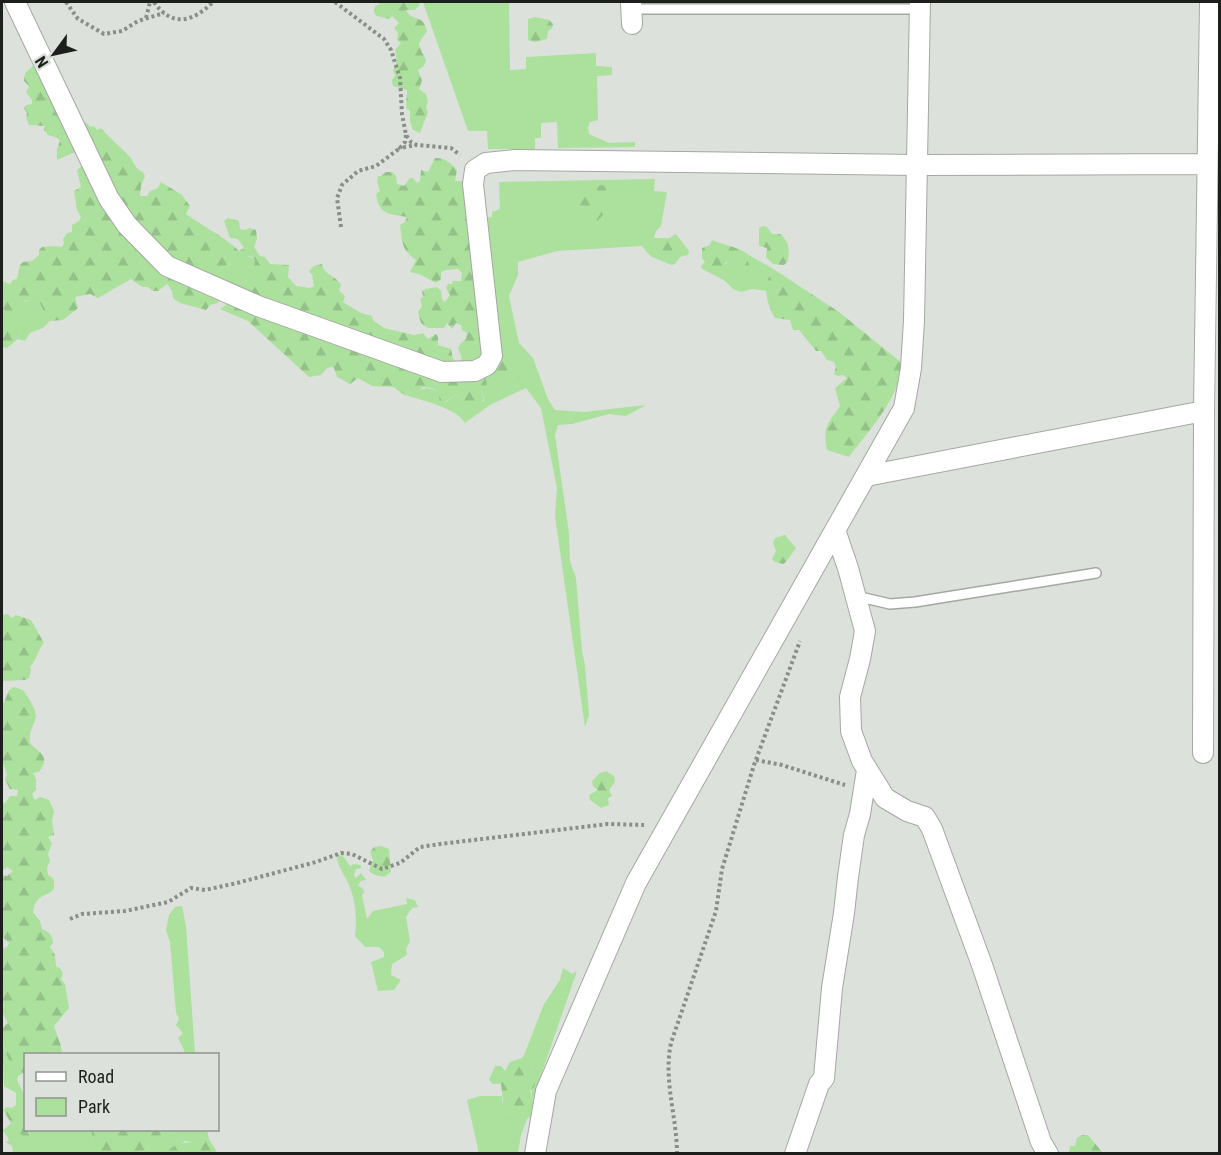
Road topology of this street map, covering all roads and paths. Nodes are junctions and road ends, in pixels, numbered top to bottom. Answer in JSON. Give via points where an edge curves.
{"nodes":[{"id":1,"x":15,"y":2,"type":"edge"},
{"id":2,"x":66,"y":2,"type":"edge"},
{"id":3,"x":152,"y":2,"type":"edge"},
{"id":4,"x":213,"y":2,"type":"edge"},
{"id":5,"x":335,"y":2,"type":"edge"},
{"id":6,"x":1209,"y":2,"type":"edge"},
{"id":7,"x":920,"y":5,"type":"edge"},
{"id":8,"x":631,"y":12,"type":"edge"},
{"id":9,"x":164,"y":13,"type":"junction"},
{"id":10,"x":146,"y":18,"type":"junction"},
{"id":11,"x":406,"y":135,"type":"junction"},
{"id":12,"x":417,"y":145,"type":"junction"},
{"id":13,"x":400,"y":148,"type":"junction"},
{"id":14,"x":486,"y":164,"type":"junction"},
{"id":15,"x":1207,"y":164,"type":"junction"},
{"id":16,"x":917,"y":165,"type":"junction"},
{"id":17,"x":341,"y":227,"type":"dead end"},
{"id":18,"x":1204,"y":411,"type":"junction"},
{"id":19,"x":866,"y":476,"type":"junction"},
{"id":20,"x":835,"y":530,"type":"junction"},
{"id":21,"x":1096,"y":573,"type":"dead end"},
{"id":22,"x":855,"y":596,"type":"junction"},
{"id":23,"x":801,"y":638,"type":"dead end"},
{"id":24,"x":1203,"y":753,"type":"dead end"},
{"id":25,"x":756,"y":760,"type":"junction"},
{"id":26,"x":867,"y":771,"type":"junction"},
{"id":27,"x":864,"y":791,"type":"junction"},
{"id":28,"x":668,"y":826,"type":"junction"},
{"id":29,"x":70,"y":920,"type":"dead end"},
{"id":30,"x":535,"y":1154,"type":"edge"},
{"id":31,"x":677,"y":1154,"type":"edge"},
{"id":32,"x":795,"y":1154,"type":"edge"},
{"id":33,"x":1048,"y":1154,"type":"edge"}],
"edges":[{"from":1,"to":14,"type":"street","via":[[109,198],[127,225],[166,266],[258,306],[441,372],[475,371],[487,365],[492,356],[473,184],[475,170]]},
{"from":2,"to":10,"type":"path","via":[[78,19],[104,34],[122,32]]},
{"from":3,"to":9,"type":"path"},
{"from":3,"to":10,"type":"path"},
{"from":4,"to":9,"type":"path","via":[[199,15],[185,20]]},
{"from":5,"to":11,"type":"path","via":[[384,39],[391,50],[400,78]]},
{"from":6,"to":15,"type":"street"},
{"from":7,"to":8,"type":"lane"},
{"from":7,"to":16,"type":"street"},
{"from":9,"to":10,"type":"path"},
{"from":11,"to":12,"type":"path"},
{"from":11,"to":13,"type":"path"},
{"from":12,"to":13,"type":"path"},
{"from":12,"to":14,"type":"path","via":[[451,148],[472,161]]},
{"from":13,"to":17,"type":"path","via":[[376,166],[358,171],[342,185],[337,198]]},
{"from":14,"to":16,"type":"street","via":[[515,160]]},
{"from":15,"to":16,"type":"street"},
{"from":15,"to":18,"type":"street"},
{"from":16,"to":19,"type":"street","via":[[911,368],[904,408]]},
{"from":18,"to":19,"type":"street"},
{"from":18,"to":24,"type":"street"},
{"from":19,"to":20,"type":"street"},
{"from":20,"to":22,"type":"street"},
{"from":20,"to":28,"type":"street"},
{"from":21,"to":22,"type":"lane","via":[[915,602],[890,604]]},
{"from":22,"to":26,"type":"street","via":[[865,632],[850,697],[851,731]]},
{"from":23,"to":25,"type":"path"},
{"from":25,"to":27,"type":"path"},
{"from":25,"to":31,"type":"path","via":[[722,869],[716,911],[669,1052],[669,1093]]},
{"from":26,"to":27,"type":"street"},
{"from":26,"to":33,"type":"street","via":[[885,798],[925,817],[932,829]]},
{"from":27,"to":32,"type":"street","via":[[832,988],[824,1078]]},
{"from":28,"to":29,"type":"path","via":[[608,824],[440,843],[420,847],[400,863],[382,869],[352,854],[341,853],[237,883],[205,890],[191,888],[168,902],[82,914]]},
{"from":28,"to":30,"type":"street","via":[[636,883],[546,1091]]}]}
